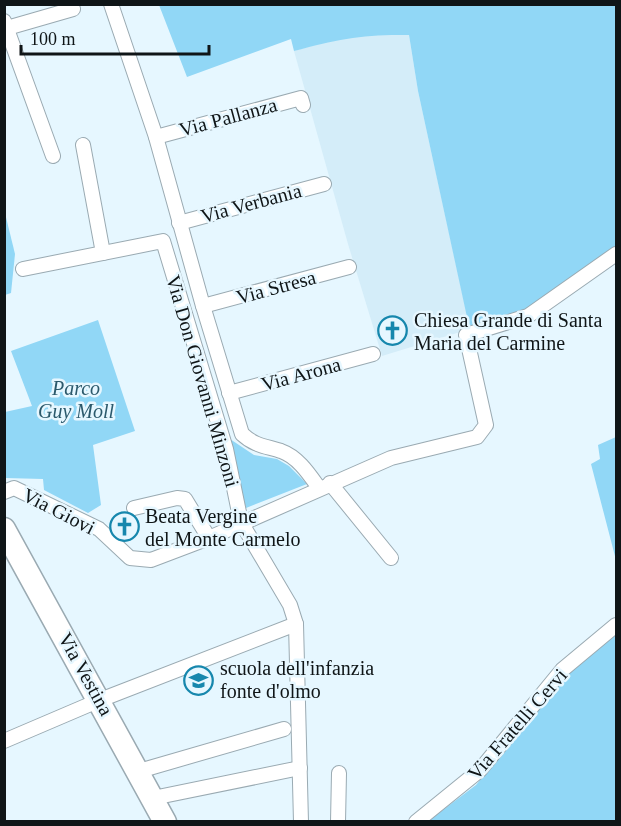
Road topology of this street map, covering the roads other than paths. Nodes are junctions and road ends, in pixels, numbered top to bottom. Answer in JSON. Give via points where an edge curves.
{"nodes":[{"id":1,"x":111,"y":4,"type":"edge"},
{"id":2,"x":73,"y":9,"type":"dead end"},
{"id":3,"x":6,"y":25,"type":"edge"},
{"id":4,"x":302,"y":101,"type":"dead end"},
{"id":5,"x":156,"y":136,"type":"junction"},
{"id":6,"x":83,"y":145,"type":"dead end"},
{"id":7,"x":53,"y":156,"type":"dead end"},
{"id":8,"x":324,"y":184,"type":"dead end"},
{"id":9,"x":179,"y":223,"type":"junction"},
{"id":10,"x":103,"y":253,"type":"junction"},
{"id":11,"x":616,"y":254,"type":"edge"},
{"id":12,"x":349,"y":267,"type":"dead end"},
{"id":13,"x":23,"y":269,"type":"dead end"},
{"id":14,"x":203,"y":306,"type":"junction"},
{"id":15,"x":373,"y":354,"type":"dead end"},
{"id":16,"x":229,"y":393,"type":"junction"},
{"id":17,"x":325,"y":485,"type":"junction"},
{"id":18,"x":4,"y":492,"type":"edge"},
{"id":19,"x":134,"y":508,"type":"dead end"},
{"id":20,"x":241,"y":522,"type":"junction"},
{"id":21,"x":6,"y":537,"type":"edge"},
{"id":22,"x":209,"y":538,"type":"junction"},
{"id":23,"x":391,"y":558,"type":"dead end"},
{"id":24,"x":296,"y":624,"type":"junction"},
{"id":25,"x":616,"y":625,"type":"edge"},
{"id":26,"x":100,"y":700,"type":"junction"},
{"id":27,"x":284,"y":729,"type":"dead end"},
{"id":28,"x":4,"y":741,"type":"edge"},
{"id":29,"x":300,"y":768,"type":"junction"},
{"id":30,"x":139,"y":771,"type":"junction"},
{"id":31,"x":339,"y":773,"type":"dead end"},
{"id":32,"x":153,"y":798,"type":"junction"},
{"id":33,"x":165,"y":822,"type":"edge"},
{"id":34,"x":301,"y":822,"type":"edge"},
{"id":35,"x":338,"y":822,"type":"edge"},
{"id":36,"x":416,"y":822,"type":"edge"}],
"edges":[{"from":1,"to":5,"type":"street"},
{"from":2,"to":3,"type":"street"},
{"from":3,"to":7,"type":"street"},
{"from":4,"to":5,"type":"street","name":"Via Pallanza"},
{"from":5,"to":9,"type":"street"},
{"from":6,"to":10,"type":"street"},
{"from":8,"to":9,"type":"street","name":"Via Verbania"},
{"from":9,"to":14,"type":"street"},
{"from":10,"to":13,"type":"street","name":"Via Don Giovanni Minzoni"},
{"from":10,"to":20,"type":"street","name":"Via Don Giovanni Minzoni","via":[[163,241],[226,449]]},
{"from":11,"to":17,"type":"street","name":"Via Giovi","via":[[528,316],[466,335],[485,410],[486,425],[477,437],[391,458]]},
{"from":12,"to":14,"type":"street","name":"Via Stresa"},
{"from":14,"to":16,"type":"street"},
{"from":15,"to":16,"type":"street","name":"Via Arona"},
{"from":16,"to":17,"type":"street","via":[[242,434],[255,445],[283,452]]},
{"from":17,"to":20,"type":"street","name":"Via Giovi"},
{"from":17,"to":23,"type":"street"},
{"from":18,"to":22,"type":"street","name":"Via Giovi","via":[[14,488],[99,529],[130,558],[151,560]]},
{"from":19,"to":22,"type":"street","via":[[185,499]]},
{"from":20,"to":22,"type":"street","name":"Via Giovi"},
{"from":20,"to":24,"type":"street","name":"Via Don Giovanni Minzoni","via":[[290,605]]},
{"from":21,"to":26,"type":"main road","name":"Via Vestina"},
{"from":24,"to":26,"type":"street"},
{"from":24,"to":29,"type":"street","name":"Via Don Giovanni Minzoni"},
{"from":25,"to":36,"type":"street","name":"Via Fratelli Cervi","via":[[555,678],[480,770]]},
{"from":26,"to":28,"type":"street"},
{"from":26,"to":30,"type":"main road","name":"Via Vestina"},
{"from":27,"to":30,"type":"street"},
{"from":29,"to":32,"type":"street"},
{"from":29,"to":34,"type":"street","name":"Via Don Giovanni Minzoni"},
{"from":30,"to":32,"type":"main road","name":"Via Vestina"},
{"from":31,"to":35,"type":"street"},
{"from":32,"to":33,"type":"main road","name":"Via Vestina"}]}
